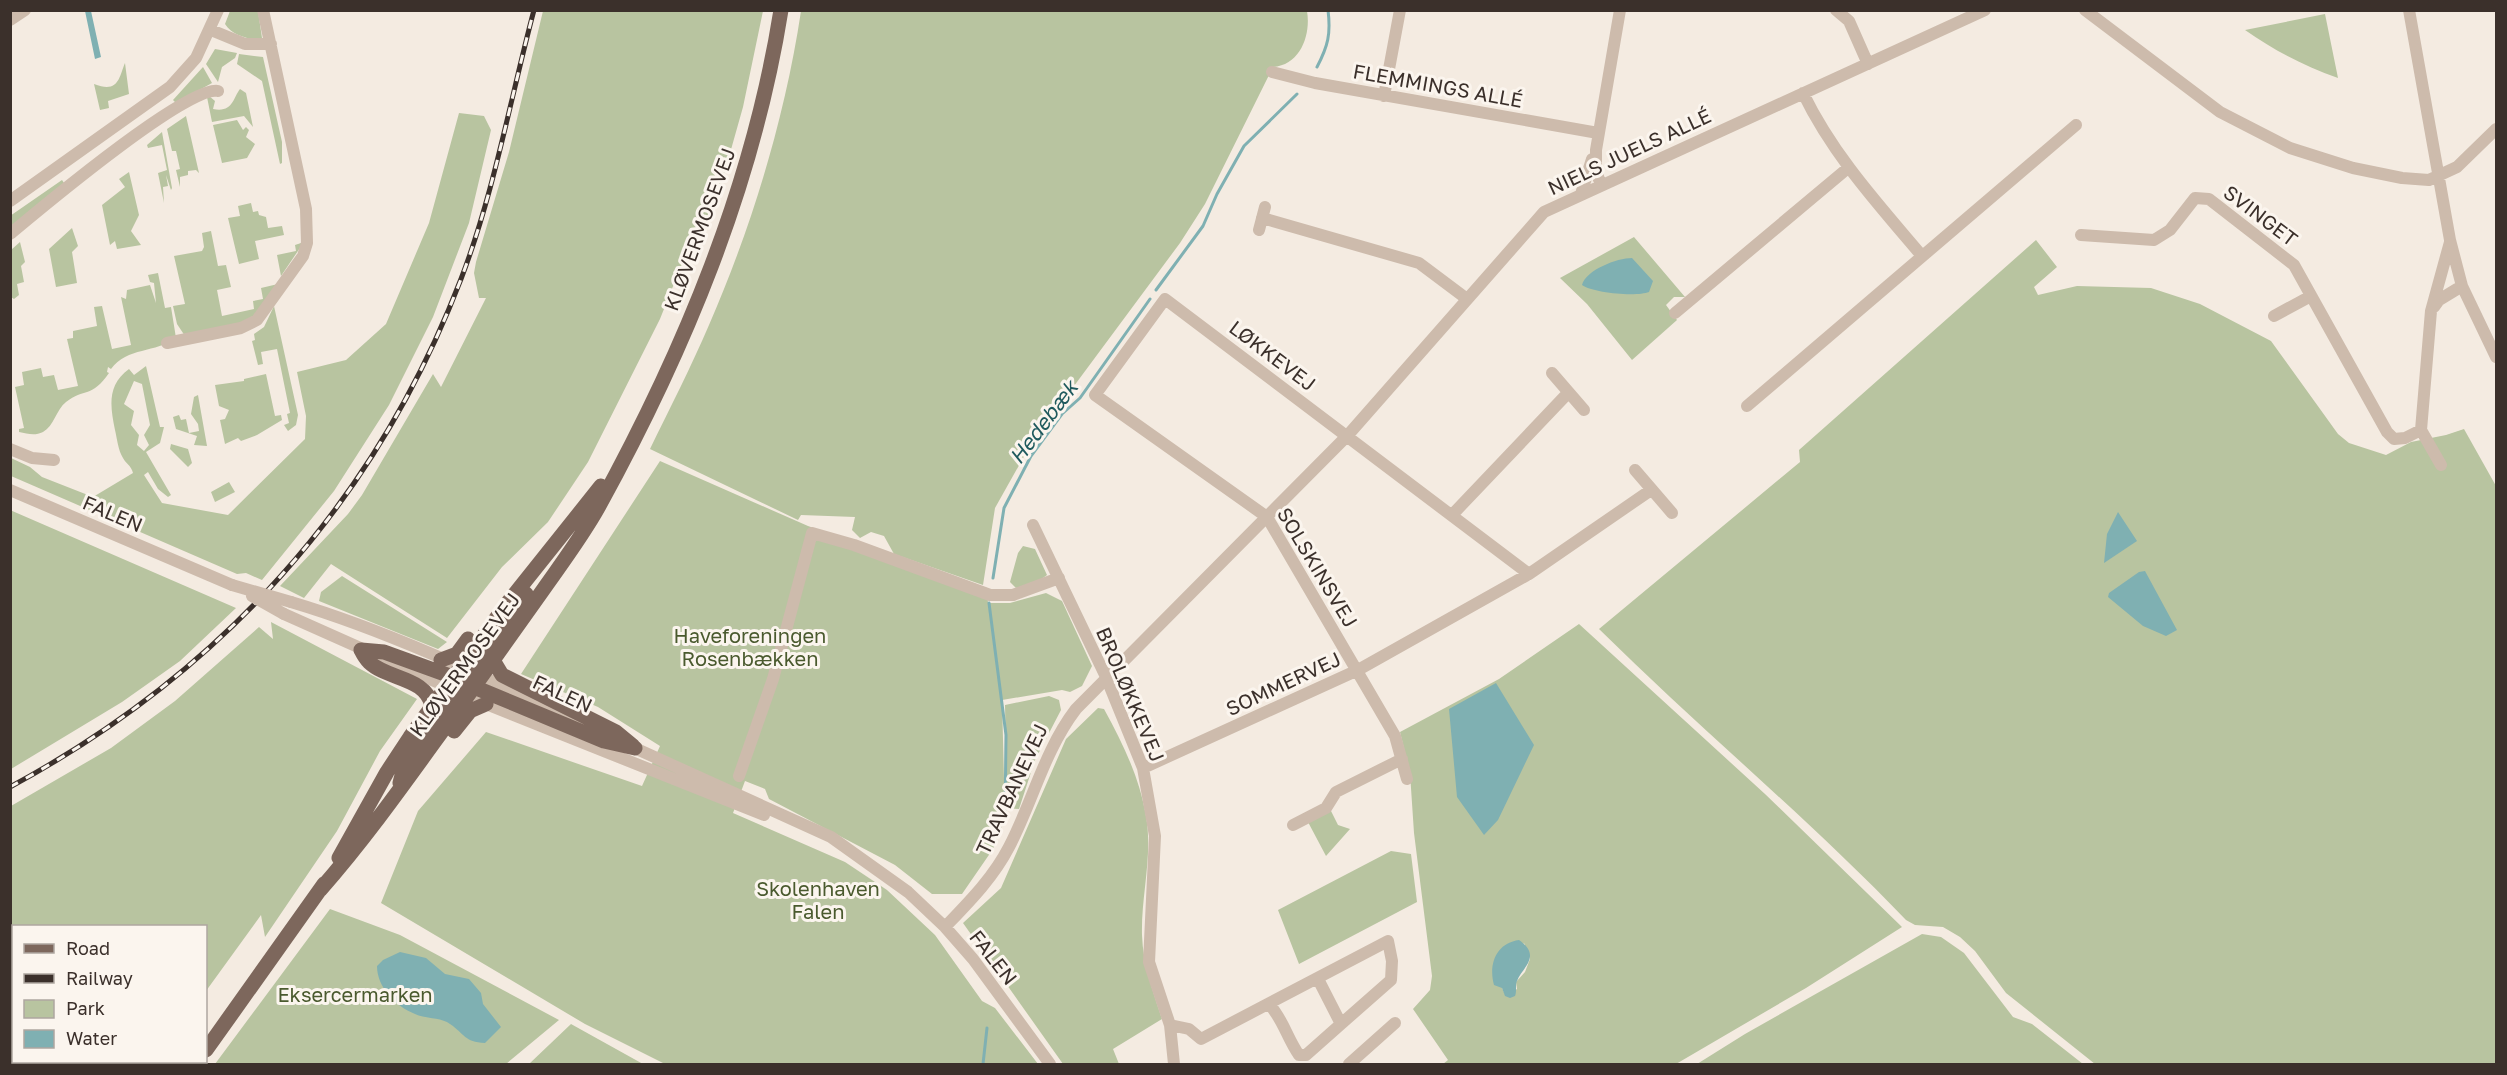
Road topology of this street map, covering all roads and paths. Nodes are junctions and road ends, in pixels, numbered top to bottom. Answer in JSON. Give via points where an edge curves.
{"nodes":[{"id":1,"x":25,"y":10,"type":"edge"},
{"id":2,"x":218,"y":10,"type":"edge"},
{"id":3,"x":263,"y":10,"type":"edge"},
{"id":4,"x":781,"y":10,"type":"edge"},
{"id":5,"x":1400,"y":10,"type":"edge"},
{"id":6,"x":1620,"y":10,"type":"edge"},
{"id":7,"x":1836,"y":10,"type":"edge"},
{"id":8,"x":1985,"y":10,"type":"edge"},
{"id":9,"x":2085,"y":10,"type":"edge"},
{"id":10,"x":2409,"y":10,"type":"edge"},
{"id":11,"x":10,"y":20,"type":"edge"},
{"id":12,"x":211,"y":30,"type":"junction"},
{"id":13,"x":271,"y":44,"type":"junction"},
{"id":14,"x":1868,"y":64,"type":"junction"},
{"id":15,"x":1272,"y":72,"type":"dead end"},
{"id":16,"x":218,"y":91,"type":"dead end"},
{"id":17,"x":1803,"y":93,"type":"junction"},
{"id":18,"x":1384,"y":96,"type":"junction"},
{"id":19,"x":2076,"y":126,"type":"dead end"},
{"id":20,"x":2496,"y":129,"type":"edge"},
{"id":21,"x":1598,"y":133,"type":"junction"},
{"id":22,"x":1596,"y":150,"type":"junction"},
{"id":23,"x":1848,"y":168,"type":"junction"},
{"id":24,"x":2437,"y":176,"type":"junction"},
{"id":25,"x":1601,"y":184,"type":"junction"},
{"id":26,"x":1581,"y":194,"type":"junction"},
{"id":27,"x":10,"y":201,"type":"edge"},
{"id":28,"x":1262,"y":218,"type":"dead end"},
{"id":29,"x":10,"y":234,"type":"edge"},
{"id":30,"x":2080,"y":235,"type":"dead end"},
{"id":31,"x":2450,"y":240,"type":"junction"},
{"id":32,"x":1922,"y":256,"type":"junction"},
{"id":33,"x":2462,"y":286,"type":"junction"},
{"id":34,"x":2311,"y":296,"type":"junction"},
{"id":35,"x":1467,"y":299,"type":"junction"},
{"id":36,"x":2431,"y":311,"type":"junction"},
{"id":37,"x":1675,"y":313,"type":"dead end"},
{"id":38,"x":2274,"y":316,"type":"dead end"},
{"id":39,"x":166,"y":343,"type":"dead end"},
{"id":40,"x":2496,"y":357,"type":"edge"},
{"id":41,"x":1552,"y":373,"type":"dead end"},
{"id":42,"x":1568,"y":393,"type":"junction"},
{"id":43,"x":1095,"y":395,"type":"joint"},
{"id":44,"x":1747,"y":406,"type":"dead end"},
{"id":45,"x":1584,"y":410,"type":"dead end"},
{"id":46,"x":2421,"y":430,"type":"junction"},
{"id":47,"x":1348,"y":435,"type":"junction"},
{"id":48,"x":10,"y":449,"type":"edge"},
{"id":49,"x":626,"y":451,"type":"junction"},
{"id":50,"x":54,"y":460,"type":"dead end"},
{"id":51,"x":2441,"y":465,"type":"dead end"},
{"id":52,"x":1635,"y":470,"type":"dead end"},
{"id":53,"x":10,"y":490,"type":"edge"},
{"id":54,"x":1651,"y":490,"type":"junction"},
{"id":55,"x":1672,"y":513,"type":"dead end"},
{"id":56,"x":1452,"y":515,"type":"junction"},
{"id":57,"x":1267,"y":517,"type":"junction"},
{"id":58,"x":1033,"y":525,"type":"dead end"},
{"id":59,"x":562,"y":536,"type":"junction"},
{"id":60,"x":1529,"y":574,"type":"junction"},
{"id":61,"x":1059,"y":578,"type":"junction"},
{"id":62,"x":232,"y":585,"type":"junction"},
{"id":63,"x":361,"y":650,"type":"junction"},
{"id":64,"x":441,"y":660,"type":"junction"},
{"id":65,"x":493,"y":660,"type":"junction"},
{"id":66,"x":1359,"y":670,"type":"junction"},
{"id":67,"x":1106,"y":677,"type":"junction"},
{"id":68,"x":464,"y":682,"type":"junction"},
{"id":69,"x":486,"y":704,"type":"junction"},
{"id":70,"x":432,"y":706,"type":"junction"},
{"id":71,"x":635,"y":748,"type":"junction"},
{"id":72,"x":1402,"y":759,"type":"junction"},
{"id":73,"x":1143,"y":768,"type":"junction"},
{"id":74,"x":739,"y":776,"type":"dead end"},
{"id":75,"x":1407,"y":779,"type":"dead end"},
{"id":76,"x":398,"y":792,"type":"junction"},
{"id":77,"x":1293,"y":825,"type":"dead end"},
{"id":78,"x":866,"y":862,"type":"junction"},
{"id":79,"x":320,"y":890,"type":"junction"},
{"id":80,"x":945,"y":927,"type":"junction"},
{"id":81,"x":1318,"y":979,"type":"junction"},
{"id":82,"x":1269,"y":1004,"type":"junction"},
{"id":83,"x":1395,"y":1023,"type":"dead end"},
{"id":84,"x":1341,"y":1024,"type":"junction"},
{"id":85,"x":1170,"y":1025,"type":"junction"},
{"id":86,"x":207,"y":1049,"type":"edge"},
{"id":87,"x":1050,"y":1065,"type":"edge"},
{"id":88,"x":1174,"y":1065,"type":"edge"},
{"id":89,"x":1349,"y":1065,"type":"edge"}],
"edges":[{"from":1,"to":11,"type":"street"},
{"from":2,"to":12,"type":"street"},
{"from":3,"to":13,"type":"street"},
{"from":4,"to":49,"type":"main road","name":"KLØVERMOSEVEJ","via":[[759,118],[727,223],[702,293],[655,398]]},
{"from":5,"to":18,"type":"street"},
{"from":6,"to":21,"type":"street"},
{"from":7,"to":14,"type":"street","via":[[1850,21]]},
{"from":8,"to":14,"type":"street","name":"NIELS JUELS ALLÉ"},
{"from":9,"to":24,"type":"street","via":[[2220,112],[2290,148],[2353,168],[2402,178],[2428,180]]},
{"from":10,"to":24,"type":"street"},
{"from":12,"to":13,"type":"street","via":[[244,44]]},
{"from":12,"to":27,"type":"street","via":[[196,58],[170,87]]},
{"from":13,"to":39,"type":"street","via":[[306,208],[309,232],[305,249],[257,320],[241,328]]},
{"from":14,"to":17,"type":"street","name":"NIELS JUELS ALLÉ"},
{"from":15,"to":18,"type":"street","name":"FLEMMINGS ALLÉ"},
{"from":16,"to":29,"type":"street","via":[[211,89],[177,107]]},
{"from":17,"to":23,"type":"street","via":[[1821,131]]},
{"from":17,"to":25,"type":"street","name":"NIELS JUELS ALLÉ"},
{"from":18,"to":21,"type":"street","name":"FLEMMINGS ALLÉ"},
{"from":19,"to":32,"type":"street"},
{"from":20,"to":24,"type":"street","via":[[2457,167]]},
{"from":21,"to":22,"type":"street"},
{"from":22,"to":25,"type":"street","via":[[1596,171]]},
{"from":22,"to":26,"type":"street"},
{"from":23,"to":32,"type":"street"},
{"from":23,"to":37,"type":"street"},
{"from":24,"to":31,"type":"street"},
{"from":25,"to":26,"type":"street","name":"NIELS JUELS ALLÉ"},
{"from":26,"to":35,"type":"street","name":"NIELS JUELS ALLÉ","via":[[1544,212]]},
{"from":28,"to":35,"type":"street","via":[[1419,263]]},
{"from":30,"to":34,"type":"street","name":"SVINGET","via":[[2154,240],[2170,230],[2195,198],[2209,199],[2294,265]]},
{"from":31,"to":33,"type":"street"},
{"from":31,"to":36,"type":"street"},
{"from":32,"to":44,"type":"street"},
{"from":33,"to":36,"type":"street","via":[[2439,300]]},
{"from":33,"to":40,"type":"street"},
{"from":34,"to":38,"type":"street"},
{"from":34,"to":46,"type":"street","name":"SVINGET","via":[[2387,432],[2394,440]]},
{"from":35,"to":47,"type":"street","name":"NIELS JUELS ALLÉ"},
{"from":36,"to":46,"type":"street"},
{"from":41,"to":42,"type":"street"},
{"from":42,"to":45,"type":"street"},
{"from":42,"to":56,"type":"street"},
{"from":43,"to":47,"type":"street","name":"LØKKEVEJ","via":[[1165,299]]},
{"from":43,"to":57,"type":"street","name":"SOLSKINSVEJ"},
{"from":46,"to":51,"type":"street"},
{"from":47,"to":56,"type":"street","name":"LØKKEVEJ"},
{"from":47,"to":57,"type":"street","name":"NIELS JUELS ALLÉ"},
{"from":48,"to":50,"type":"street","via":[[32,458]]},
{"from":49,"to":59,"type":"main road","name":"KLØVERMOSEVEJ"},
{"from":49,"to":65,"type":"main road","name":"KLØVERMOSEVEJ","via":[[598,507]]},
{"from":52,"to":54,"type":"street"},
{"from":53,"to":62,"type":"street","name":"FALEN"},
{"from":54,"to":55,"type":"street"},
{"from":54,"to":60,"type":"street"},
{"from":56,"to":60,"type":"street","name":"LØKKEVEJ"},
{"from":57,"to":66,"type":"street","name":"SOLSKINSVEJ"},
{"from":57,"to":67,"type":"street","name":"TRAVBANEVEJ"},
{"from":58,"to":61,"type":"street","name":"BROLØKKEVEJ"},
{"from":59,"to":64,"type":"main road","via":[[535,556],[457,654]]},
{"from":59,"to":68,"type":"main road","name":"KLØVERMOSEVEJ"},
{"from":60,"to":66,"type":"street","name":"SOMMERVEJ"},
{"from":61,"to":67,"type":"street","name":"BROLØKKEVEJ"},
{"from":61,"to":74,"type":"street","via":[[1013,595],[990,595],[812,533],[773,680]]},
{"from":62,"to":63,"type":"street","name":"FALEN","bridge":true},
{"from":62,"to":64,"type":"street","name":"FALEN","bridge":true,"via":[[354,624]]},
{"from":63,"to":68,"type":"main road","via":[[384,652]]},
{"from":63,"to":70,"type":"main road","via":[[369,662],[424,689]]},
{"from":64,"to":68,"type":"street","name":"FALEN"},
{"from":65,"to":68,"type":"main road","name":"KLØVERMOSEVEJ"},
{"from":65,"to":71,"type":"main road","via":[[502,675],[616,732]]},
{"from":66,"to":72,"type":"street","name":"SOLSKINSVEJ","via":[[1395,736]]},
{"from":66,"to":73,"type":"street","name":"SOMMERVEJ"},
{"from":67,"to":73,"type":"street","name":"BROLØKKEVEJ"},
{"from":67,"to":80,"type":"street","name":"TRAVBANEVEJ","via":[[1062,727],[1003,857],[982,888]]},
{"from":68,"to":69,"type":"street","name":"FALEN"},
{"from":68,"to":70,"type":"main road","name":"KLØVERMOSEVEJ"},
{"from":68,"to":71,"type":"main road","via":[[605,741]]},
{"from":68,"to":76,"type":"main road","name":"KLØVERMOSEVEJ"},
{"from":69,"to":76,"type":"main road","via":[[470,711],[417,780]]},
{"from":69,"to":78,"type":"street","name":"FALEN","via":[[791,825]]},
{"from":70,"to":79,"type":"main road","name":"KLØVERMOSEVEJ","via":[[387,772]]},
{"from":71,"to":78,"type":"street","name":"FALEN","via":[[831,837]]},
{"from":72,"to":75,"type":"street","name":"SOLSKINSVEJ"},
{"from":72,"to":77,"type":"street","via":[[1336,792],[1326,808]]},
{"from":73,"to":85,"type":"street","name":"BROLØKKEVEJ","via":[[1155,836],[1149,962]]},
{"from":76,"to":79,"type":"main road","name":"KLØVERMOSEVEJ"},
{"from":78,"to":80,"type":"street","name":"FALEN","via":[[908,892]]},
{"from":79,"to":86,"type":"main road","name":"KLØVERMOSEVEJ"},
{"from":80,"to":87,"type":"street","name":"FALEN"},
{"from":81,"to":82,"type":"street"},
{"from":81,"to":84,"type":"street"},
{"from":81,"to":84,"type":"street","via":[[1388,941],[1391,980]]},
{"from":82,"to":84,"type":"street","via":[[1299,1054],[1306,1054]]},
{"from":82,"to":85,"type":"street","via":[[1201,1039],[1189,1029]]},
{"from":83,"to":89,"type":"street"},
{"from":85,"to":88,"type":"street","name":"BROLØKKEVEJ"}]}
